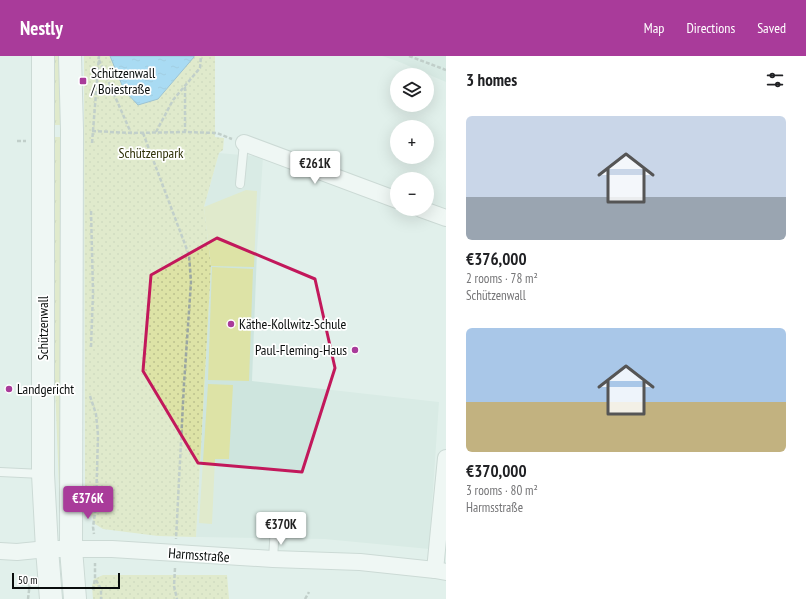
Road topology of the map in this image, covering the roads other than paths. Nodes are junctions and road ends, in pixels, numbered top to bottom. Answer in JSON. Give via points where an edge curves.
{"nodes":[{"id":1,"x":43,"y":56,"type":"edge"},
{"id":2,"x":70,"y":56,"type":"edge"},
{"id":3,"x":244,"y":143,"type":"joint"},
{"id":4,"x":240,"y":184,"type":"dead end"},
{"id":5,"x":390,"y":197,"type":"edge"},
{"id":6,"x":434,"y":214,"type":"edge"},
{"id":7,"x":446,"y":218,"type":"edge"},
{"id":8,"x":446,"y":458,"type":"edge"},
{"id":9,"x":0,"y":472,"type":"edge"},
{"id":10,"x":43,"y":474,"type":"junction"},
{"id":11,"x":275,"y":526,"type":"dead end"},
{"id":12,"x":47,"y":549,"type":"junction"},
{"id":13,"x":71,"y":549,"type":"junction"},
{"id":14,"x":0,"y":551,"type":"edge"},
{"id":15,"x":273,"y":559,"type":"junction"},
{"id":16,"x":440,"y":571,"type":"edge"},
{"id":17,"x":51,"y":599,"type":"edge"},
{"id":18,"x":75,"y":599,"type":"edge"}],
"edges":[{"from":1,"to":10,"type":"main road","name":"Schützenwall"},
{"from":2,"to":13,"type":"main road","name":"Schützenwall","via":[[82,131]]},
{"from":3,"to":4,"type":"lane"},
{"from":3,"to":5,"type":"street"},
{"from":6,"to":7,"type":"street"},
{"from":8,"to":16,"type":"street"},
{"from":9,"to":10,"type":"lane"},
{"from":10,"to":12,"type":"main road","name":"Schützenwall"},
{"from":11,"to":15,"type":"lane"},
{"from":12,"to":13,"type":"street","name":"Harmsstraße"},
{"from":12,"to":14,"type":"street","name":"Harmsstraße"},
{"from":12,"to":17,"type":"main road","name":"Schützenwall"},
{"from":13,"to":15,"type":"street","name":"Harmsstraße","via":[[112,549]]},
{"from":13,"to":18,"type":"main road","name":"Schützenwall"},
{"from":15,"to":16,"type":"street","name":"Harmsstraße","via":[[360,562]]}]}
